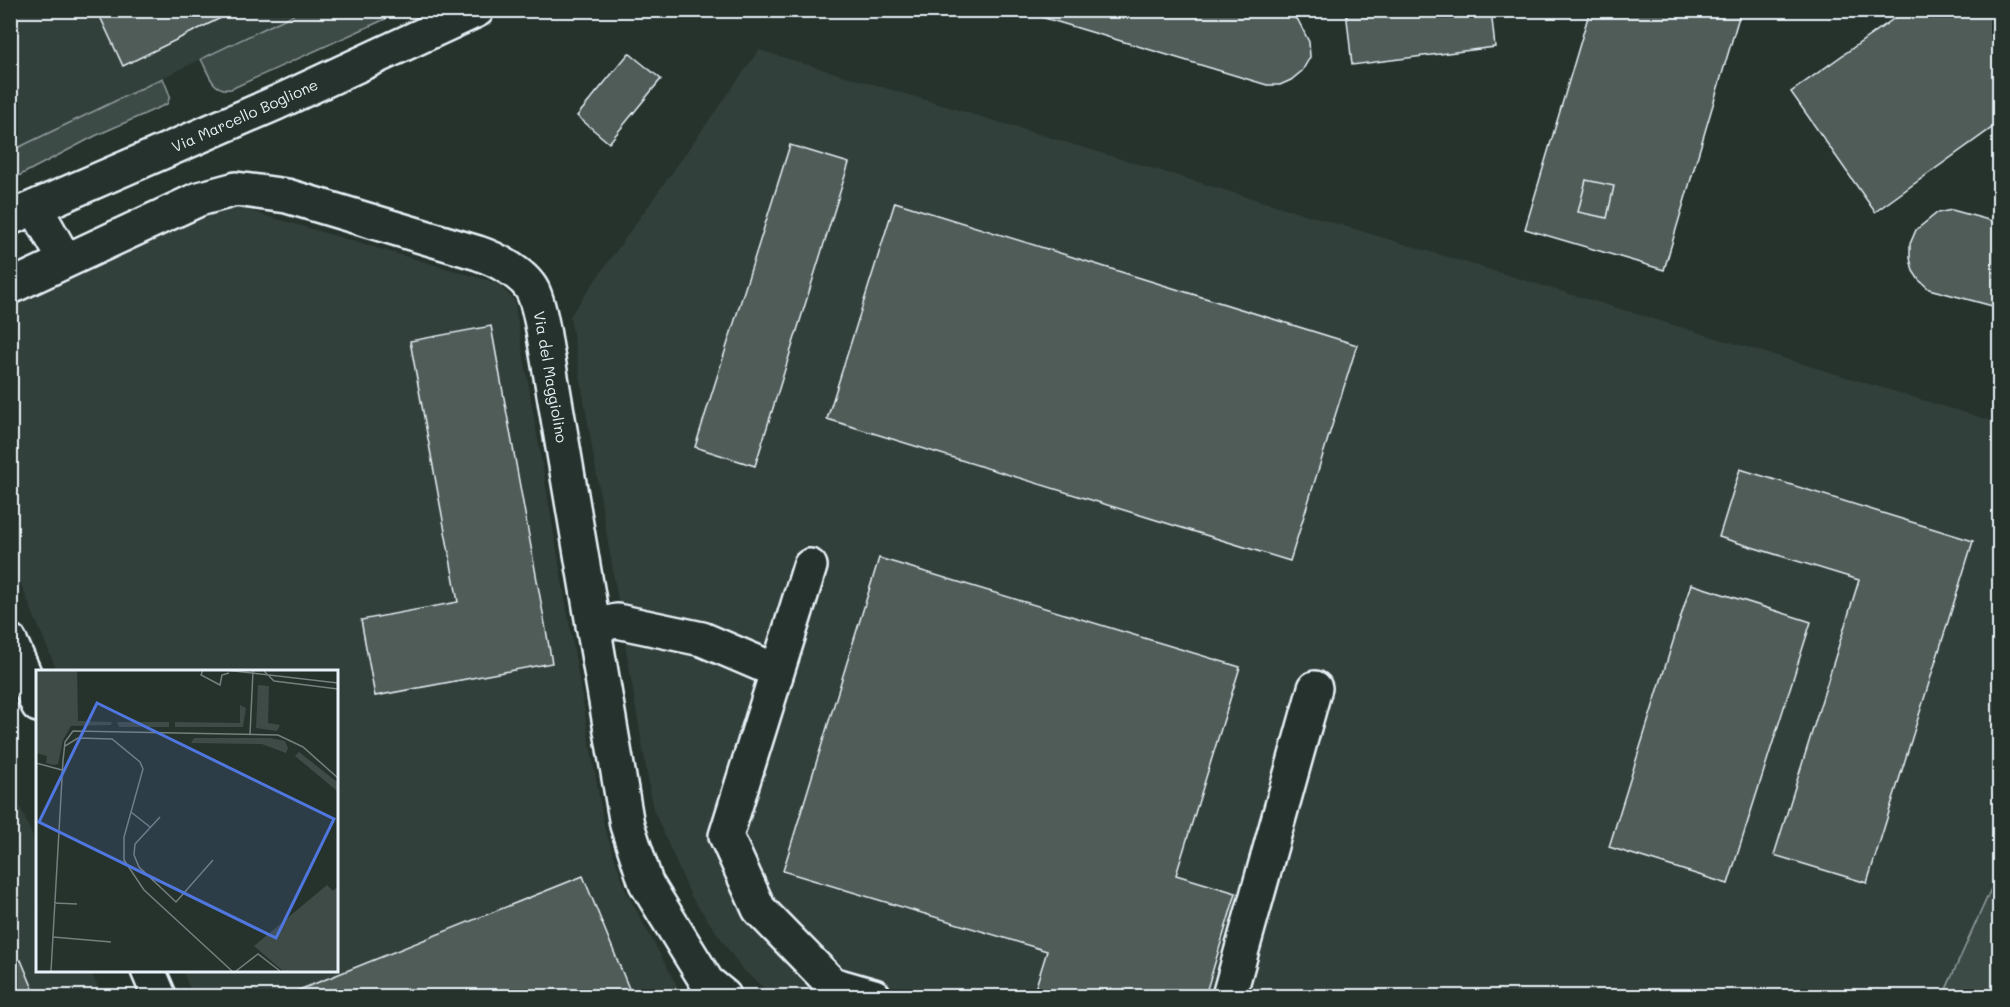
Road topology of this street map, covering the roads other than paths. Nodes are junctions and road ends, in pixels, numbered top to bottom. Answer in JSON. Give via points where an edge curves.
{"nodes":[{"id":1,"x":477,"y":10,"type":"edge"},
{"id":2,"x":23,"y":212,"type":"edge"},
{"id":3,"x":65,"y":260,"type":"junction"},
{"id":4,"x":10,"y":287,"type":"edge"},
{"id":5,"x":810,"y":566,"type":"dead end"},
{"id":6,"x":594,"y":626,"type":"junction"},
{"id":7,"x":10,"y":640,"type":"edge"},
{"id":8,"x":777,"y":671,"type":"junction"},
{"id":9,"x":1315,"y":688,"type":"dead end"},
{"id":10,"x":36,"y":700,"type":"edge"},
{"id":11,"x":149,"y":971,"type":"edge"},
{"id":12,"x":159,"y":996,"type":"edge"},
{"id":13,"x":724,"y":996,"type":"edge"},
{"id":14,"x":874,"y":996,"type":"edge"},
{"id":15,"x":1229,"y":996,"type":"edge"}],
"edges":[{"from":1,"to":2,"type":"street","name":"Via Marcello Boglione","via":[[276,103]]},
{"from":2,"to":3,"type":"street"},
{"from":3,"to":4,"type":"street","name":"Via del Maggiolino"},
{"from":3,"to":6,"type":"street","name":"Via del Maggiolino","via":[[199,199],[236,189],[287,196],[478,253],[502,264],[534,292]]},
{"from":5,"to":8,"type":"street"},
{"from":6,"to":8,"type":"street","via":[[617,621],[702,639]]},
{"from":6,"to":13,"type":"street","name":"Via del Maggiolino","via":[[627,825],[646,883],[706,982]]},
{"from":7,"to":10,"type":"street"},
{"from":8,"to":14,"type":"street","via":[[726,836],[759,909],[832,984]]},
{"from":9,"to":15,"type":"street"},
{"from":11,"to":12,"type":"street"}]}
